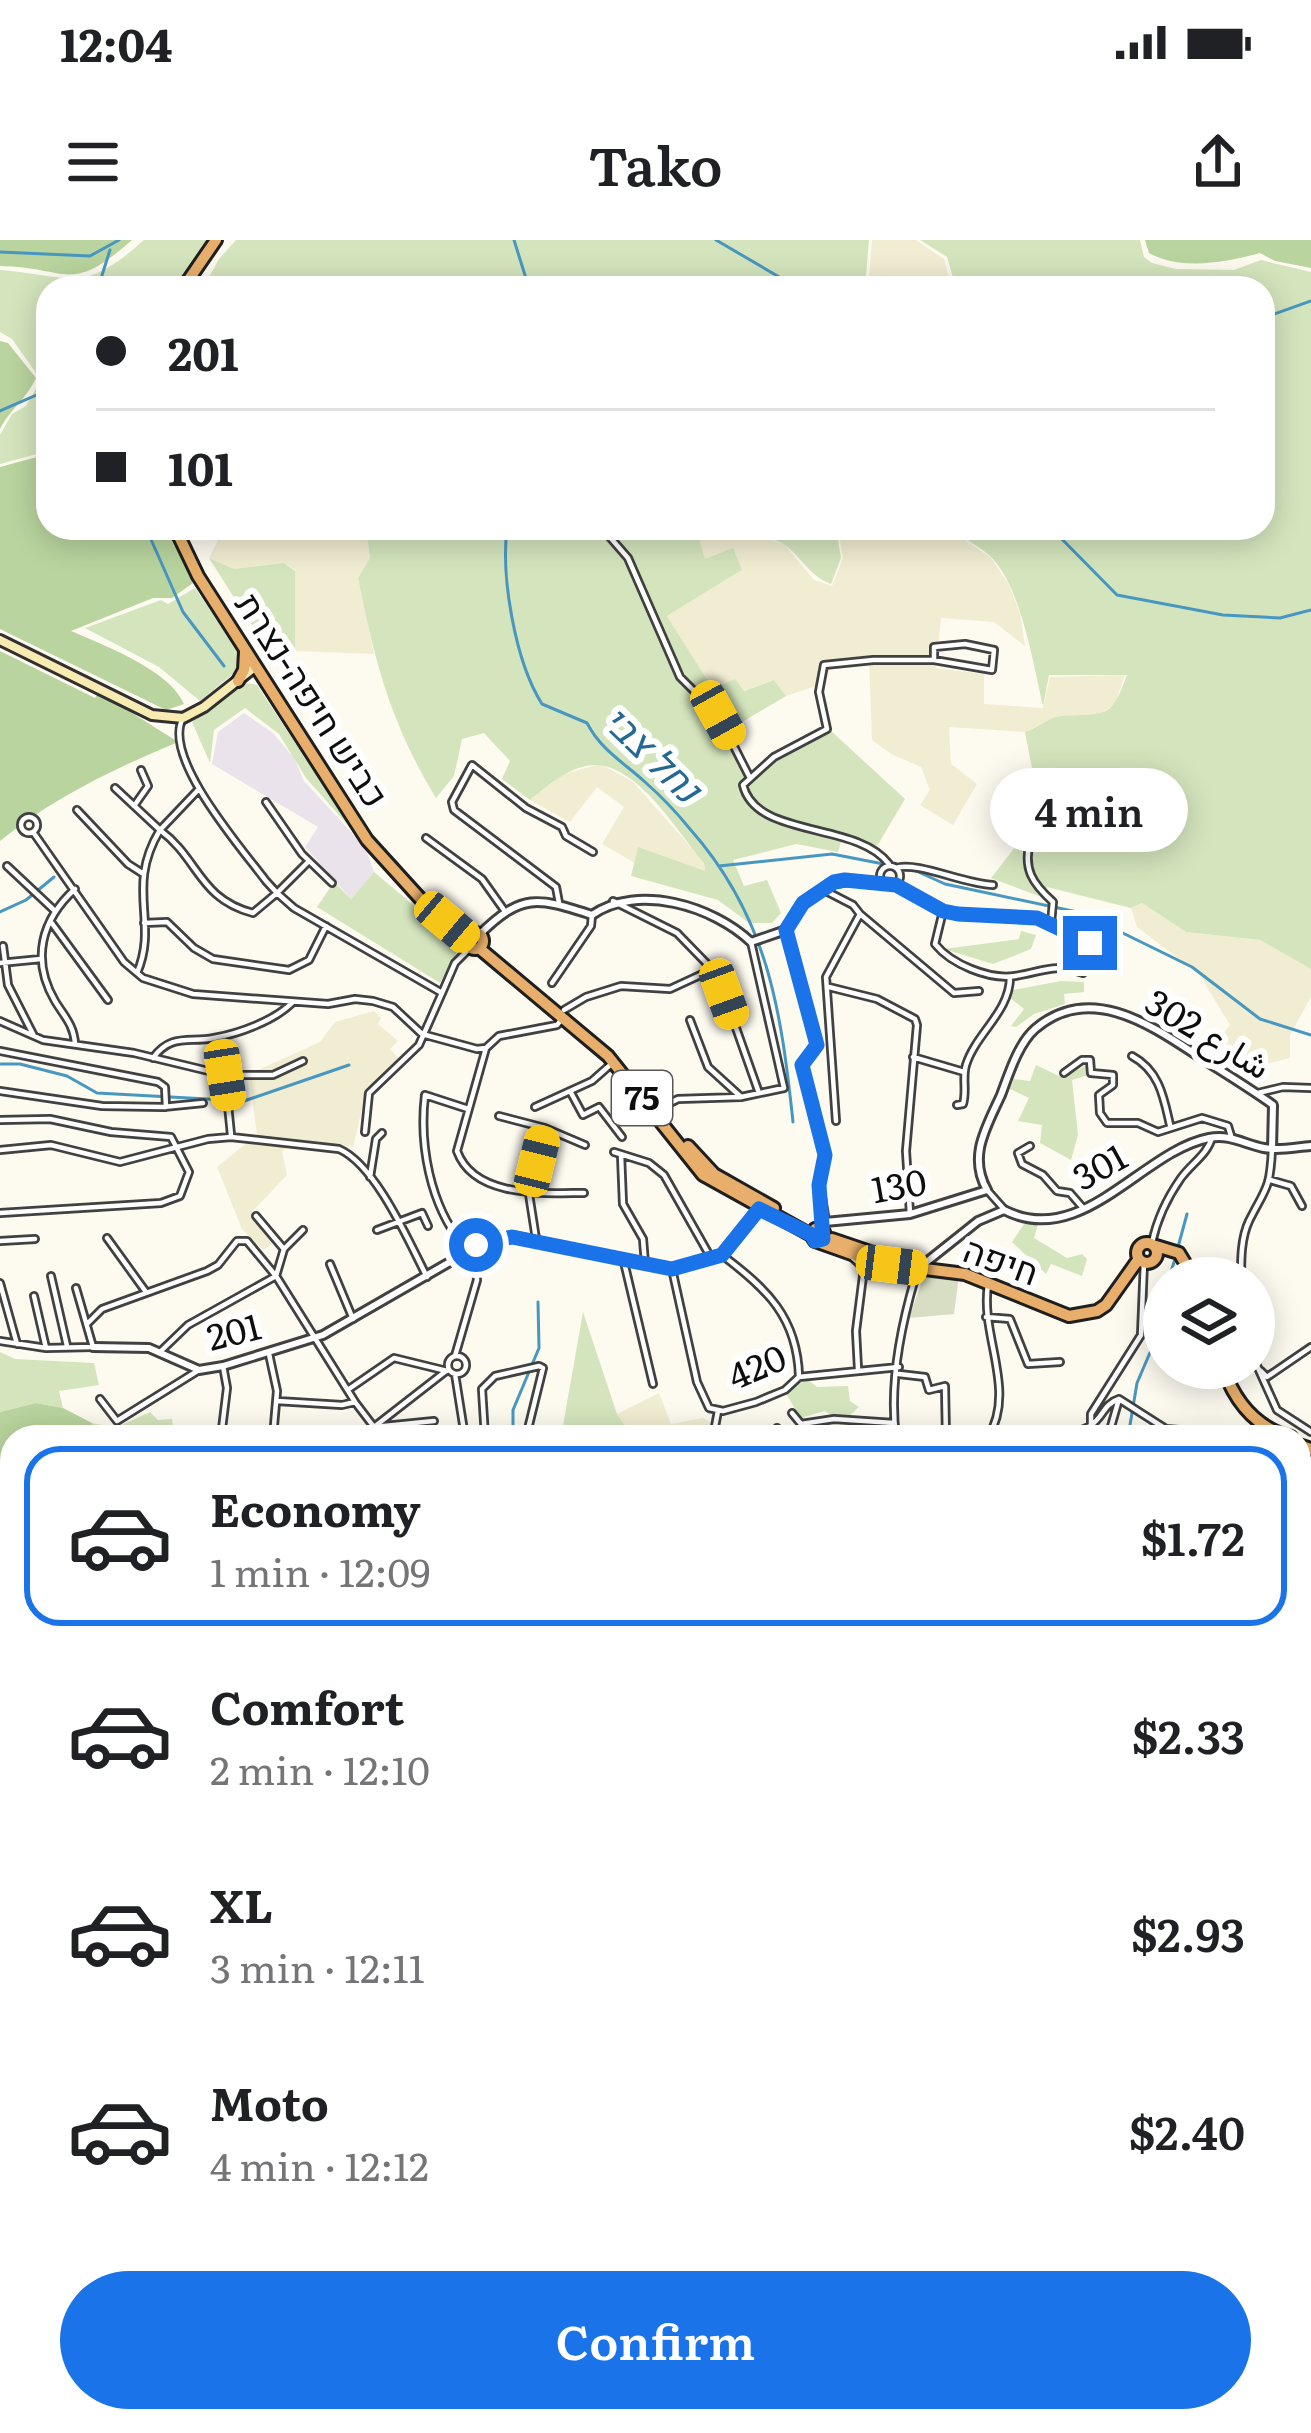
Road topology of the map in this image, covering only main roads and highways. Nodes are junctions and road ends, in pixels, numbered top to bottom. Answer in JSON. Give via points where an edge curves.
{"nodes":[{"id":1,"x":216,"y":240,"type":"edge"},
{"id":2,"x":191,"y":276,"type":"edge"},
{"id":3,"x":180,"y":540,"type":"edge"},
{"id":4,"x":0,"y":640,"type":"edge"},
{"id":5,"x":244,"y":648,"type":"junction"},
{"id":6,"x":256,"y":666,"type":"junction"},
{"id":7,"x":238,"y":681,"type":"junction"},
{"id":8,"x":820,"y":1232,"type":"junction"},
{"id":9,"x":1181,"y":1257,"type":"edge"},
{"id":10,"x":1139,"y":1258,"type":"junction"},
{"id":11,"x":919,"y":1270,"type":"junction"},
{"id":12,"x":1227,"y":1389,"type":"edge"},
{"id":13,"x":1232,"y":1389,"type":"edge"},
{"id":14,"x":1254,"y":1425,"type":"edge"},
{"id":15,"x":1264,"y":1425,"type":"edge"}],
"edges":[{"from":1,"to":2,"type":"highway"},
{"from":3,"to":5,"type":"highway","name":"כביש חיפה-נצרת","number":"75"},
{"from":4,"to":7,"type":"main road","via":[[152,715],[183,718]]},
{"from":5,"to":6,"type":"highway","name":"כביש חיפה-נצרת","number":"75"},
{"from":5,"to":7,"type":"highway"},
{"from":6,"to":7,"type":"main road"},
{"from":6,"to":8,"type":"highway","name":"כביש חיפה-נצרת","number":"75","via":[[367,840],[426,904],[614,1051],[706,1166],[761,1206]]},
{"from":8,"to":11,"type":"highway","name":"חיפה","number":"75"},
{"from":8,"to":11,"type":"highway","name":"חיפה","number":"75","via":[[849,1254]]},
{"from":9,"to":10,"type":"highway","number":"75","via":[[1155,1249]]},
{"from":10,"to":11,"type":"highway","name":"חיפה","number":"75","via":[[1108,1296],[1081,1309],[1038,1300],[976,1271]]},
{"from":10,"to":11,"type":"highway","name":"חיפה","number":"75","via":[[1106,1305],[1082,1315],[1057,1313],[959,1273]]},
{"from":12,"to":14,"type":"highway"},
{"from":13,"to":15,"type":"highway"}]}
